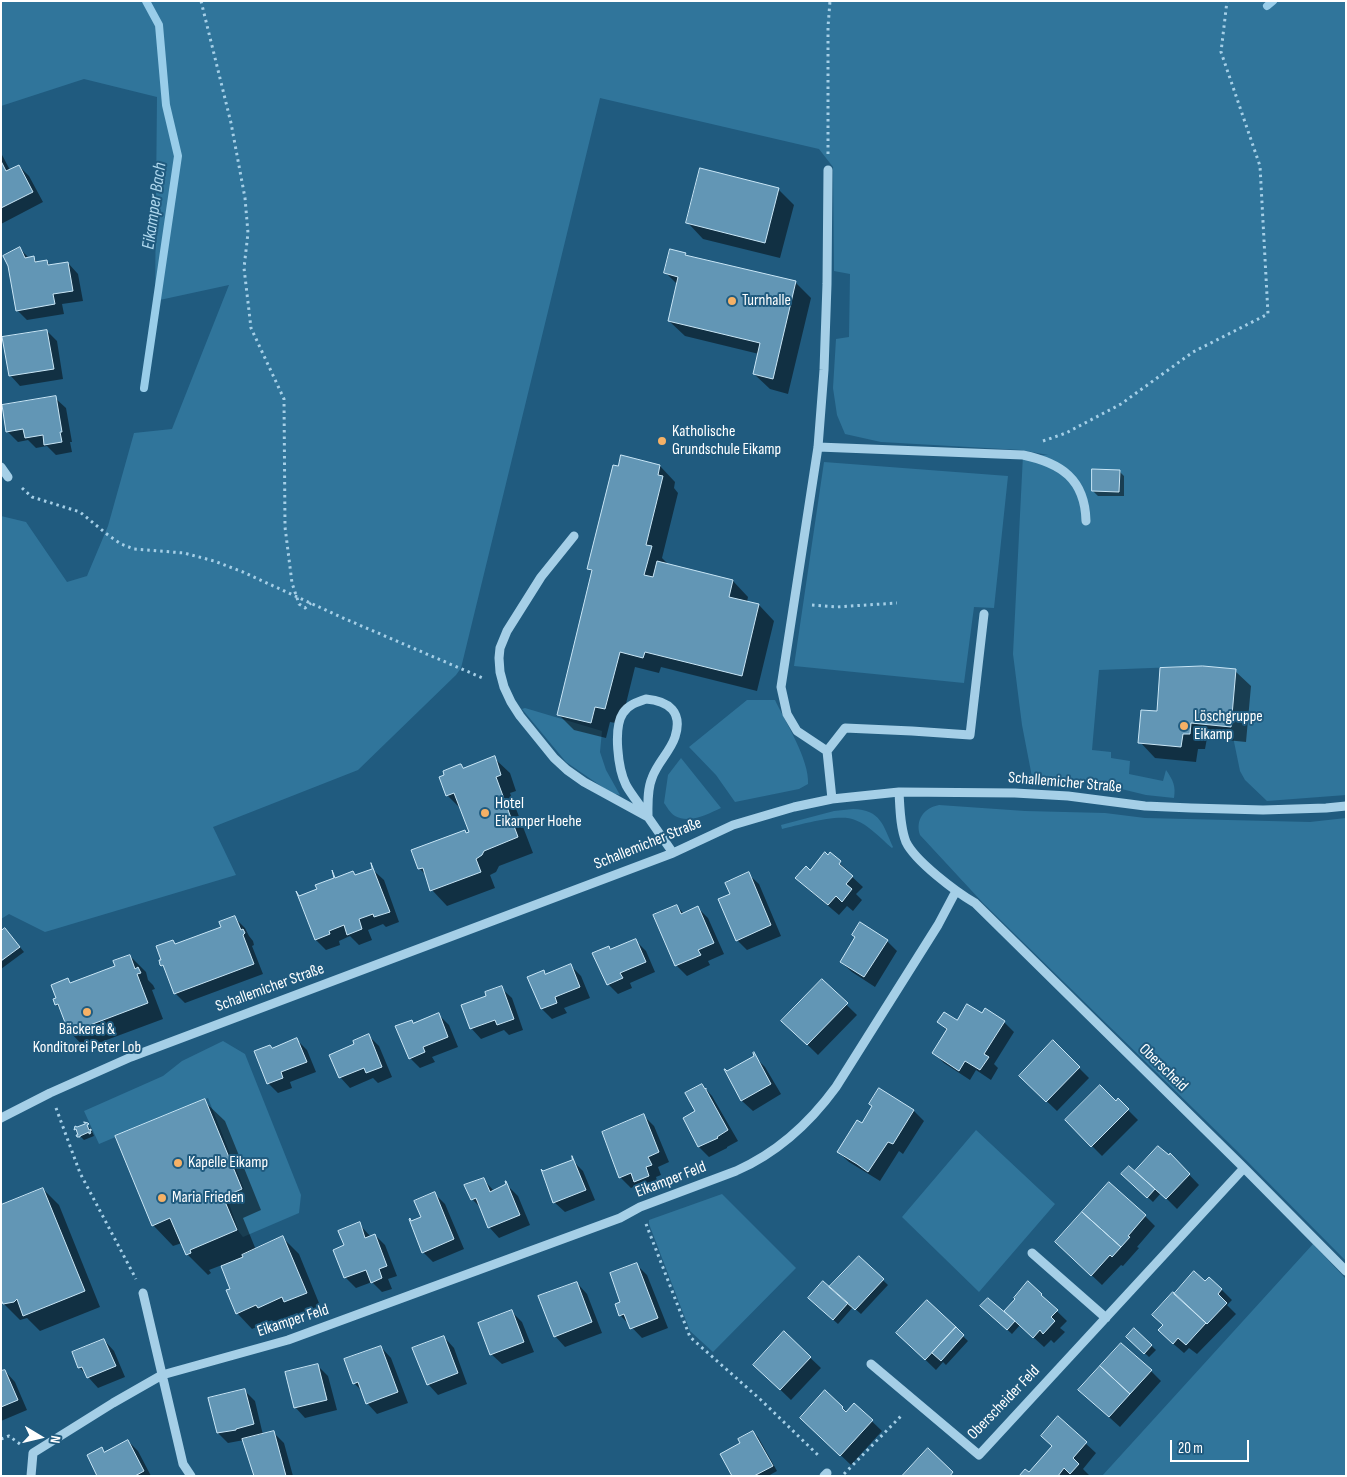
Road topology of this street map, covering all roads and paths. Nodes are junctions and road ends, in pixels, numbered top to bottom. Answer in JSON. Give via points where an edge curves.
{"nodes":[{"id":1,"x":201,"y":1,"type":"edge"},
{"id":2,"x":830,"y":1,"type":"edge"},
{"id":3,"x":1227,"y":1,"type":"edge"},
{"id":4,"x":828,"y":170,"type":"joint"},
{"id":5,"x":818,"y":447,"type":"junction"},
{"id":6,"x":1023,"y":456,"type":"junction"},
{"id":7,"x":1,"y":467,"type":"edge"},
{"id":8,"x":8,"y":478,"type":"joint"},
{"id":9,"x":1086,"y":521,"type":"dead end"},
{"id":10,"x":574,"y":536,"type":"dead end"},
{"id":11,"x":296,"y":596,"type":"junction"},
{"id":12,"x":312,"y":603,"type":"junction"},
{"id":13,"x":794,"y":603,"type":"junction"},
{"id":14,"x":897,"y":604,"type":"dead end"},
{"id":15,"x":984,"y":614,"type":"dead end"},
{"id":16,"x":504,"y":687,"type":"junction"},
{"id":17,"x":827,"y":752,"type":"junction"},
{"id":18,"x":899,"y":792,"type":"junction"},
{"id":19,"x":832,"y":799,"type":"junction"},
{"id":20,"x":1346,"y":806,"type":"edge"},
{"id":21,"x":648,"y":817,"type":"junction"},
{"id":22,"x":673,"y":853,"type":"junction"},
{"id":23,"x":956,"y":892,"type":"junction"},
{"id":24,"x":50,"y":1093,"type":"junction"},
{"id":25,"x":1,"y":1118,"type":"edge"},
{"id":26,"x":1244,"y":1168,"type":"junction"},
{"id":27,"x":640,"y":1207,"type":"junction"},
{"id":28,"x":1032,"y":1253,"type":"dead end"},
{"id":29,"x":1346,"y":1271,"type":"edge"},
{"id":30,"x":143,"y":1293,"type":"joint"},
{"id":31,"x":1106,"y":1318,"type":"junction"},
{"id":32,"x":871,"y":1364,"type":"dead end"},
{"id":33,"x":162,"y":1374,"type":"junction"},
{"id":34,"x":915,"y":1401,"type":"junction"},
{"id":35,"x":825,"y":1461,"type":"dead end"},
{"id":36,"x":31,"y":1476,"type":"edge"},
{"id":37,"x":191,"y":1476,"type":"edge"},
{"id":38,"x":842,"y":1476,"type":"edge"}],
"edges":[{"from":1,"to":11,"type":"path","via":[[231,123],[245,198],[248,233],[244,268],[251,328],[284,399],[285,527]]},
{"from":2,"to":4,"type":"path"},
{"from":3,"to":6,"type":"path","via":[[1221,52],[1260,166],[1268,314],[1193,352],[1121,404],[1028,449]]},
{"from":4,"to":5,"type":"street","via":[[824,370]]},
{"from":5,"to":6,"type":"street"},
{"from":5,"to":13,"type":"street"},
{"from":6,"to":9,"type":"street","via":[[1041,459],[1070,476],[1086,507]]},
{"from":7,"to":8,"type":"street"},
{"from":8,"to":11,"type":"path","via":[[32,497],[80,512],[108,535],[134,549],[184,553],[214,560]]},
{"from":10,"to":16,"type":"street","via":[[541,577],[507,631],[499,658]]},
{"from":11,"to":12,"type":"path"},
{"from":11,"to":12,"type":"path","via":[[302,607]]},
{"from":12,"to":16,"type":"path"},
{"from":13,"to":14,"type":"path","via":[[836,607]]},
{"from":13,"to":17,"type":"street","via":[[783,699],[797,731]]},
{"from":15,"to":17,"type":"street","via":[[970,736],[845,728]]},
{"from":16,"to":21,"type":"street","via":[[520,716],[567,770]]},
{"from":17,"to":19,"type":"street"},
{"from":18,"to":19,"type":"street","name":"Schallemicher Straße"},
{"from":18,"to":20,"type":"street","name":"Schallemicher Straße","via":[[1015,793],[1200,809]]},
{"from":18,"to":23,"type":"street","via":[[906,842],[918,858]]},
{"from":19,"to":22,"type":"street","name":"Schallemicher Straße","via":[[733,825]]},
{"from":21,"to":21,"type":"street","via":[[652,779],[676,737],[677,724],[675,712],[669,705],[646,699],[624,711],[617,735],[625,783]]},
{"from":21,"to":22,"type":"street"},
{"from":22,"to":24,"type":"street","name":"Schallemicher Straße","via":[[200,1030]]},
{"from":23,"to":26,"type":"street","name":"Oberscheid","via":[[975,903]]},
{"from":23,"to":27,"type":"street","name":"Eikamper Feld","via":[[836,1087],[798,1131],[751,1164]]},
{"from":24,"to":25,"type":"street","name":"Schallemicher Straße"},
{"from":24,"to":30,"type":"path","via":[[80,1173]]},
{"from":26,"to":29,"type":"street","name":"Oberscheid"},
{"from":26,"to":31,"type":"street","name":"Oberscheider Feld"},
{"from":27,"to":33,"type":"street","name":"Eikamper Feld","via":[[620,1218],[288,1340]]},
{"from":27,"to":35,"type":"path","via":[[690,1337]]},
{"from":28,"to":31,"type":"street"},
{"from":30,"to":33,"type":"street"},
{"from":31,"to":34,"type":"street","name":"Oberscheider Feld","via":[[979,1455]]},
{"from":32,"to":34,"type":"street","name":"Oberscheider Feld"},
{"from":33,"to":36,"type":"street","name":"Eikamper Feld","via":[[33,1453]]},
{"from":33,"to":37,"type":"street","via":[[184,1464]]},
{"from":34,"to":38,"type":"path"}]}
